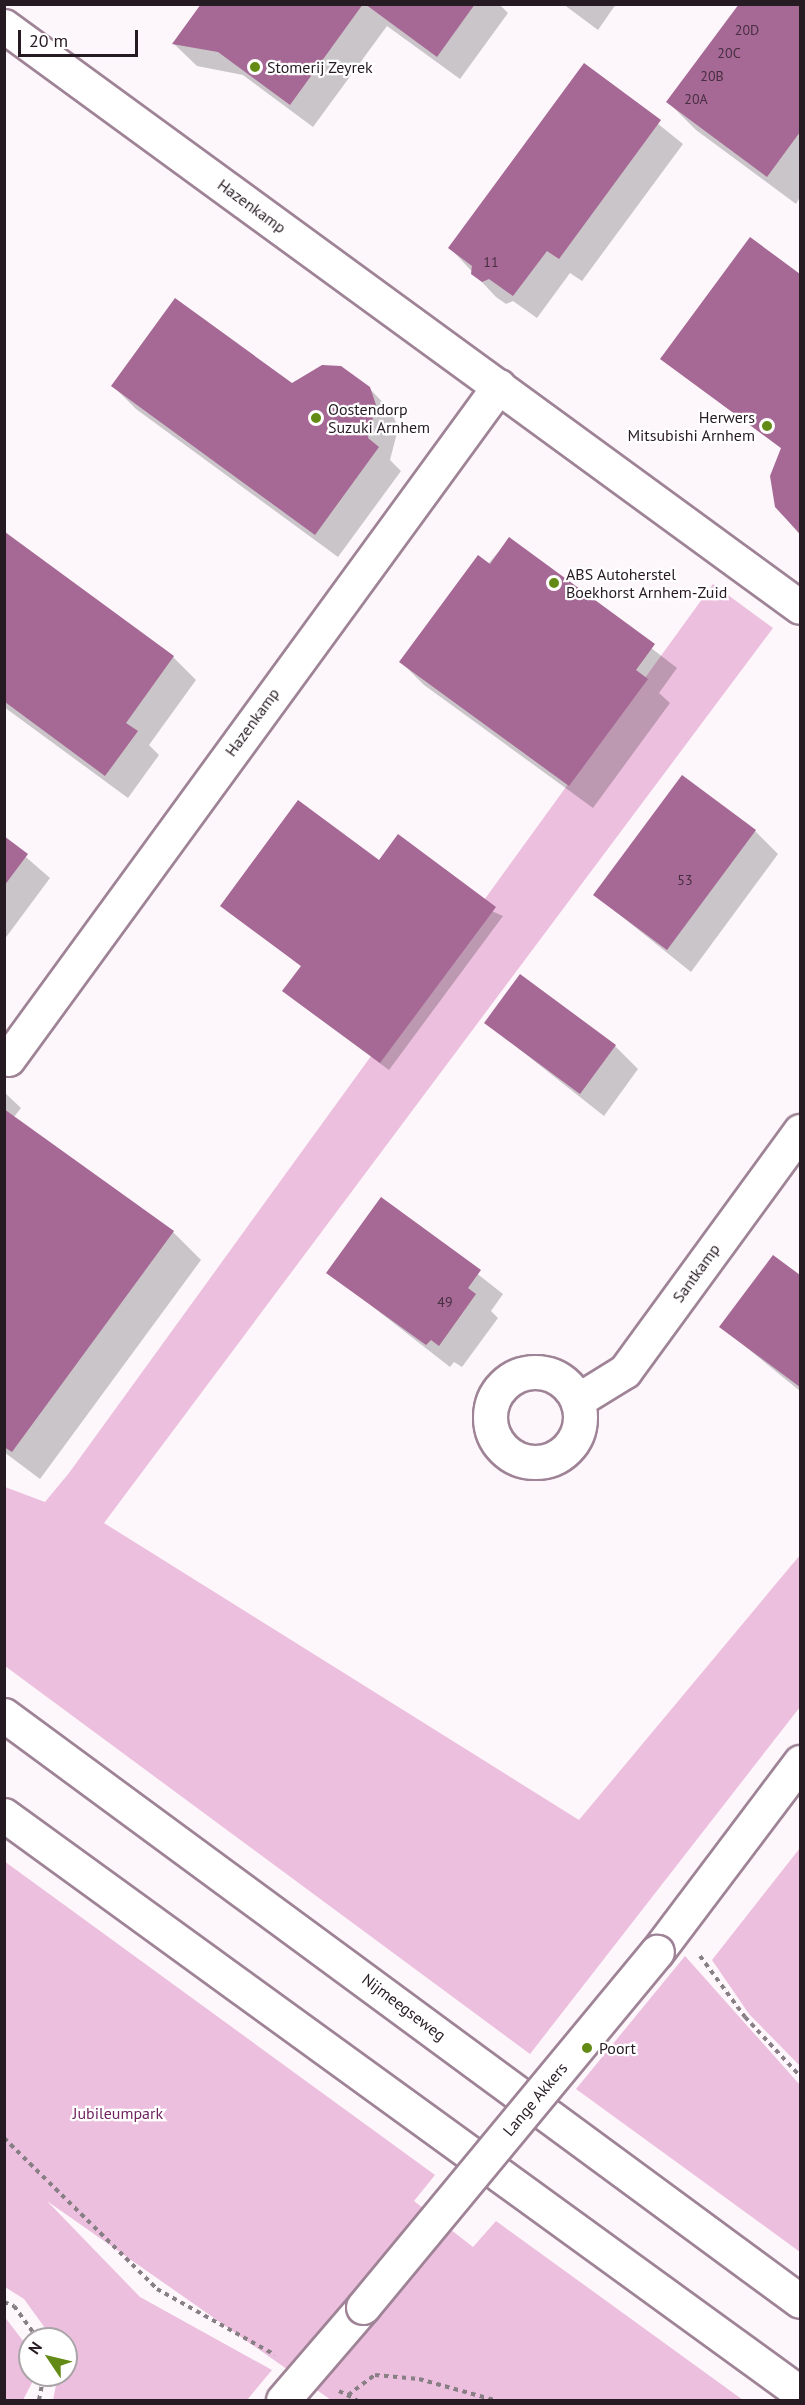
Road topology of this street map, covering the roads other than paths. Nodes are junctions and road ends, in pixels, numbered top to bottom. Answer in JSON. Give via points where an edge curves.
{"nodes":[{"id":1,"x":4,"y":26,"type":"edge"},
{"id":2,"x":499,"y":386,"type":"junction"},
{"id":3,"x":801,"y":607,"type":"edge"},
{"id":4,"x":8,"y":1059,"type":"dead end"},
{"id":5,"x":801,"y":1131,"type":"edge"},
{"id":6,"x":578,"y":1400,"type":"dead end"},
{"id":7,"x":4,"y":1715,"type":"edge"},
{"id":8,"x":801,"y":1762,"type":"edge"},
{"id":9,"x":4,"y":1815,"type":"edge"},
{"id":10,"x":801,"y":2301,"type":"edge"},
{"id":11,"x":801,"y":2393,"type":"edge"},
{"id":12,"x":283,"y":2400,"type":"edge"}],
"edges":[{"from":1,"to":2,"type":"main road","name":"Hazenkamp"},
{"from":2,"to":3,"type":"main road","name":"Hazenkamp"},
{"from":2,"to":4,"type":"main road","name":"Hazenkamp"},
{"from":5,"to":6,"type":"main road","name":"Santkamp","via":[[625,1371]]},
{"from":7,"to":10,"type":"main road","name":"Nijmeegseweg"},
{"from":8,"to":12,"type":"main road","name":"Lange Akkers","bridge":true,"via":[[657,1952]]},
{"from":9,"to":11,"type":"main road"}]}
